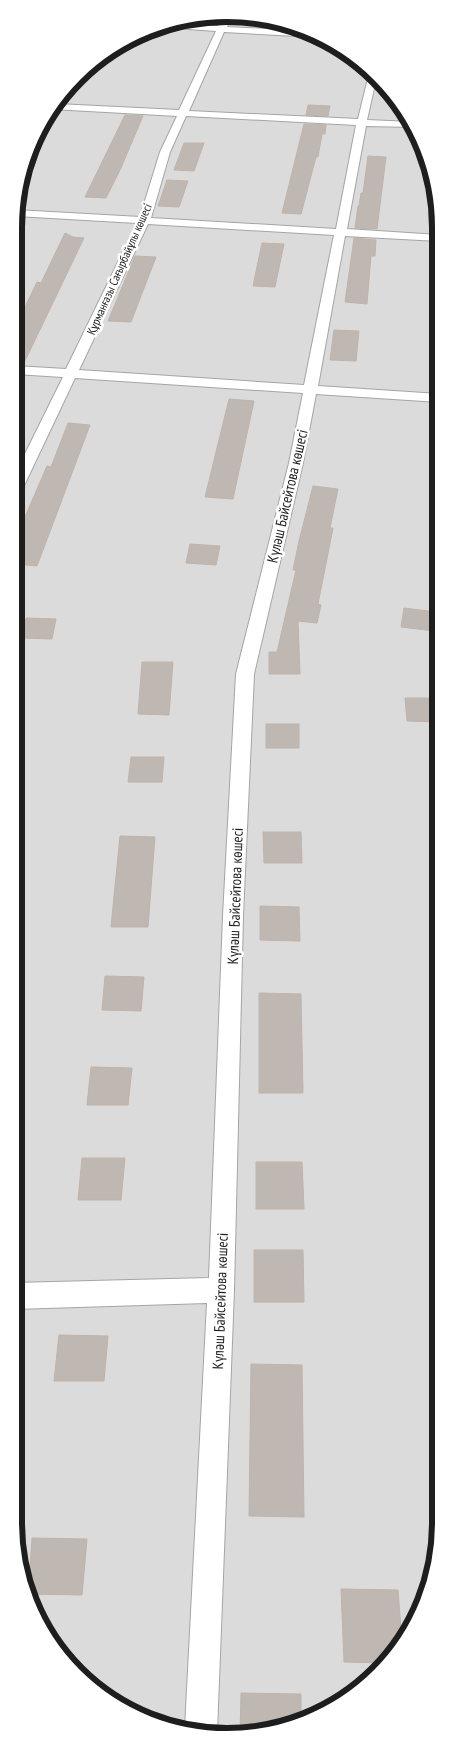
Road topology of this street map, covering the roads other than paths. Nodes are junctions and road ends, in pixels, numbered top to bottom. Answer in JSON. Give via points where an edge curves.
{"nodes":[{"id":1,"x":225,"y":23,"type":"edge"},
{"id":2,"x":200,"y":24,"type":"edge"},
{"id":3,"x":285,"y":30,"type":"edge"},
{"id":4,"x":371,"y":82,"type":"edge"},
{"id":5,"x":62,"y":107,"type":"edge"},
{"id":6,"x":184,"y":112,"type":"junction"},
{"id":7,"x":362,"y":122,"type":"junction"},
{"id":8,"x":405,"y":124,"type":"edge"},
{"id":9,"x":23,"y":213,"type":"edge"},
{"id":10,"x":144,"y":220,"type":"junction"},
{"id":11,"x":342,"y":232,"type":"junction"},
{"id":12,"x":432,"y":238,"type":"edge"},
{"id":13,"x":22,"y":370,"type":"edge"},
{"id":14,"x":72,"y":373,"type":"junction"},
{"id":15,"x":311,"y":390,"type":"junction"},
{"id":16,"x":432,"y":398,"type":"edge"},
{"id":17,"x":22,"y":476,"type":"edge"},
{"id":18,"x":221,"y":1290,"type":"junction"},
{"id":19,"x":22,"y":1296,"type":"edge"},
{"id":20,"x":202,"y":1726,"type":"edge"}],
"edges":[{"from":1,"to":2,"type":"street"},
{"from":1,"to":3,"type":"street"},
{"from":1,"to":6,"type":"street","name":"Құрманғазы Сағырбайұлы көшесі"},
{"from":4,"to":7,"type":"street","name":"Күләш Байсейтова көшесі"},
{"from":5,"to":6,"type":"street"},
{"from":6,"to":7,"type":"street"},
{"from":6,"to":10,"type":"street","name":"Құрманғазы Сағырбайұлы көшесі","via":[[165,152]]},
{"from":7,"to":8,"type":"street"},
{"from":7,"to":11,"type":"street","name":"Күләш Байсейтова көшесі"},
{"from":9,"to":10,"type":"street"},
{"from":10,"to":11,"type":"street"},
{"from":10,"to":14,"type":"street","name":"Құрманғазы Сағырбайұлы көшесі"},
{"from":11,"to":12,"type":"street"},
{"from":11,"to":15,"type":"street","name":"Күләш Байсейтова көшесі"},
{"from":13,"to":14,"type":"street"},
{"from":14,"to":15,"type":"street"},
{"from":14,"to":17,"type":"street","name":"Құрманғазы Сағырбайұлы көшесі"},
{"from":15,"to":16,"type":"street"},
{"from":15,"to":18,"type":"street","name":"Күләш Байсейтова көшесі","via":[[244,674]]},
{"from":18,"to":19,"type":"street"},
{"from":18,"to":20,"type":"street","name":"Күләш Байсейтова көшесі"}]}
